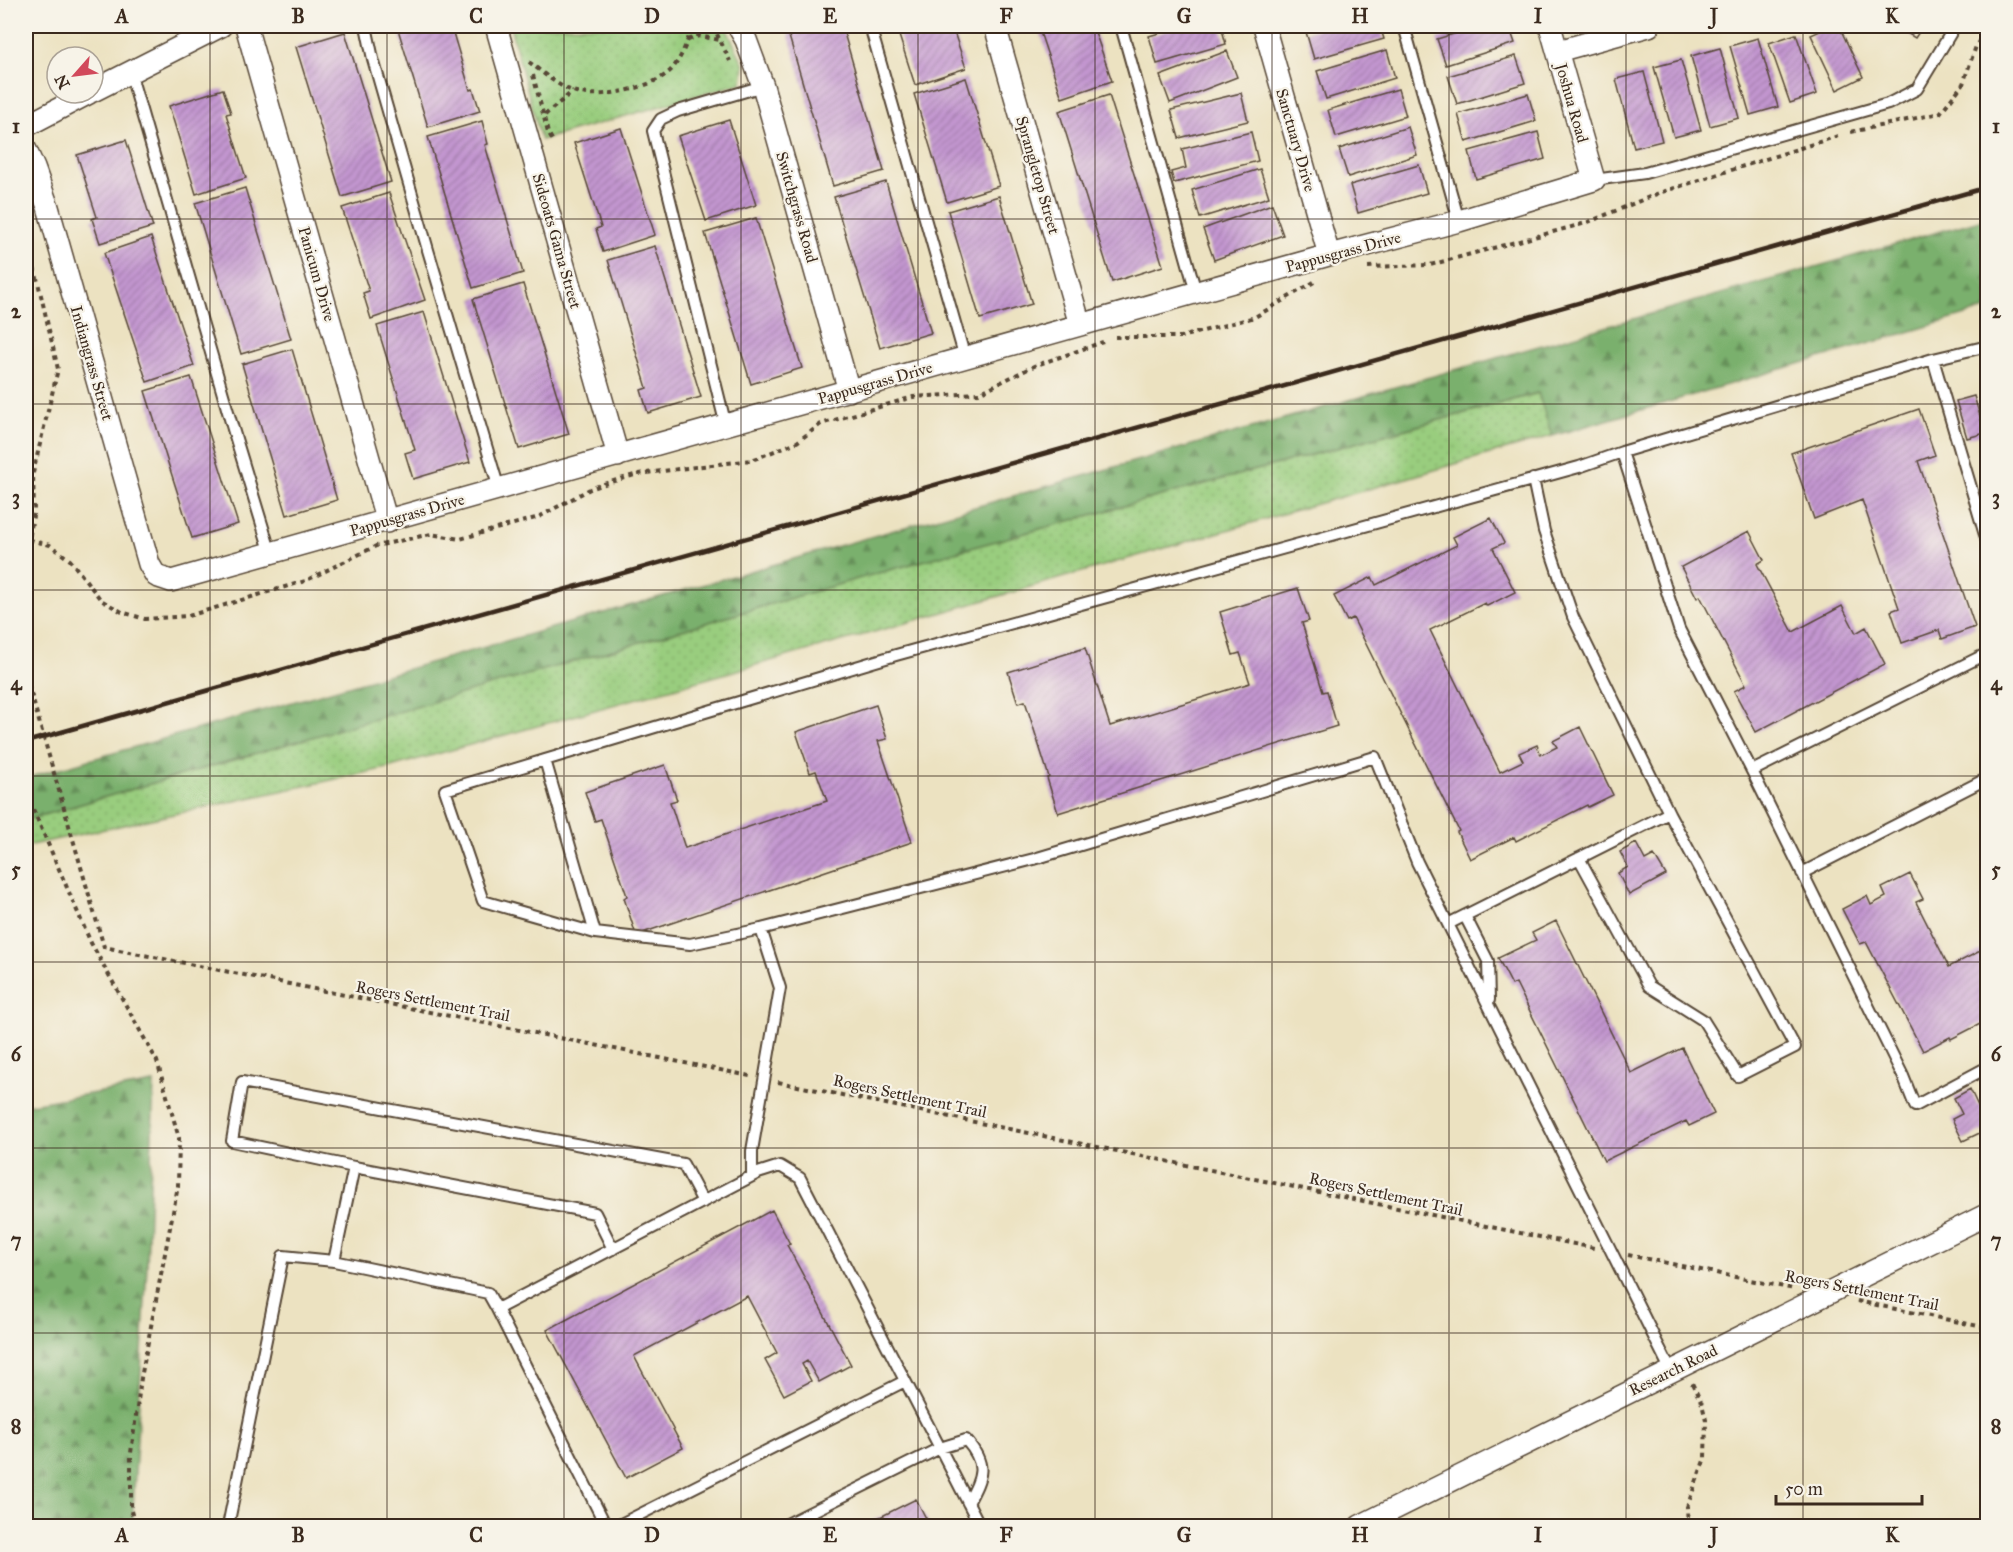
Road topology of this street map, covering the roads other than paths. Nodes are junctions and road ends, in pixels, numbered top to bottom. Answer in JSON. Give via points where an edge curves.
{"nodes":[{"id":1,"x":221,"y":26,"type":"edge"},
{"id":2,"x":246,"y":26,"type":"edge"},
{"id":3,"x":366,"y":26,"type":"edge"},
{"id":4,"x":496,"y":26,"type":"edge"},
{"id":5,"x":738,"y":26,"type":"edge"},
{"id":6,"x":870,"y":26,"type":"edge"},
{"id":7,"x":995,"y":26,"type":"edge"},
{"id":8,"x":1121,"y":26,"type":"edge"},
{"id":9,"x":1264,"y":26,"type":"edge"},
{"id":10,"x":1404,"y":26,"type":"edge"},
{"id":11,"x":1550,"y":26,"type":"edge"},
{"id":12,"x":1649,"y":26,"type":"edge"},
{"id":13,"x":1955,"y":26,"type":"edge"},
{"id":14,"x":1558,"y":51,"type":"junction"},
{"id":15,"x":130,"y":72,"type":"junction"},
{"id":16,"x":105,"y":85,"type":"edge"},
{"id":17,"x":763,"y":86,"type":"junction"},
{"id":18,"x":66,"y":105,"type":"edge"},
{"id":19,"x":26,"y":126,"type":"edge"},
{"id":20,"x":26,"y":150,"type":"edge"},
{"id":21,"x":1594,"y":180,"type":"junction"},
{"id":22,"x":1459,"y":220,"type":"junction"},
{"id":23,"x":1329,"y":255,"type":"junction"},
{"id":24,"x":1196,"y":292,"type":"junction"},
{"id":25,"x":1080,"y":325,"type":"junction"},
{"id":26,"x":1988,"y":346,"type":"edge"},
{"id":27,"x":965,"y":358,"type":"junction"},
{"id":28,"x":1933,"y":359,"type":"junction"},
{"id":29,"x":849,"y":391,"type":"junction"},
{"id":30,"x":726,"y":426,"type":"junction"},
{"id":31,"x":1622,"y":452,"type":"junction"},
{"id":32,"x":618,"y":456,"type":"junction"},
{"id":33,"x":1533,"y":478,"type":"junction"},
{"id":34,"x":499,"y":489,"type":"junction"},
{"id":35,"x":387,"y":522,"type":"junction"},
{"id":36,"x":1988,"y":545,"type":"edge"},
{"id":37,"x":271,"y":554,"type":"junction"},
{"id":38,"x":156,"y":576,"type":"joint"},
{"id":39,"x":1988,"y":653,"type":"edge"},
{"id":40,"x":545,"y":760,"type":"junction"},
{"id":41,"x":1752,"y":771,"type":"junction"},
{"id":42,"x":1988,"y":778,"type":"edge"},
{"id":43,"x":1669,"y":813,"type":"junction"},
{"id":44,"x":1579,"y":858,"type":"junction"},
{"id":45,"x":1802,"y":873,"type":"junction"},
{"id":46,"x":1465,"y":916,"type":"junction"},
{"id":47,"x":1449,"y":924,"type":"junction"},
{"id":48,"x":762,"y":929,"type":"junction"},
{"id":49,"x":594,"y":933,"type":"junction"},
{"id":50,"x":1489,"y":1004,"type":"junction"},
{"id":51,"x":1988,"y":1067,"type":"edge"},
{"id":52,"x":354,"y":1167,"type":"junction"},
{"id":53,"x":753,"y":1175,"type":"junction"},
{"id":54,"x":703,"y":1202,"type":"junction"},
{"id":55,"x":1988,"y":1214,"type":"edge"},
{"id":56,"x":613,"y":1249,"type":"junction"},
{"id":57,"x":334,"y":1261,"type":"junction"},
{"id":58,"x":497,"y":1309,"type":"junction"},
{"id":59,"x":1671,"y":1371,"type":"junction"},
{"id":60,"x":904,"y":1381,"type":"junction"},
{"id":61,"x":939,"y":1448,"type":"junction"},
{"id":62,"x":968,"y":1503,"type":"junction"},
{"id":63,"x":228,"y":1527,"type":"edge"},
{"id":64,"x":606,"y":1527,"type":"edge"},
{"id":65,"x":617,"y":1527,"type":"edge"},
{"id":66,"x":783,"y":1527,"type":"edge"},
{"id":67,"x":981,"y":1527,"type":"edge"},
{"id":68,"x":1360,"y":1527,"type":"edge"}],
"edges":[{"from":1,"to":15,"type":"street"},
{"from":2,"to":35,"type":"street","name":"Panicum Drive"},
{"from":3,"to":34,"type":"lane","via":[[424,239]]},
{"from":4,"to":32,"type":"street","name":"Sideoats Gama Street"},
{"from":5,"to":17,"type":"street","name":"Switchgrass Road"},
{"from":6,"to":27,"type":"lane"},
{"from":7,"to":25,"type":"street","name":"Sprangletop Street"},
{"from":8,"to":24,"type":"lane"},
{"from":9,"to":23,"type":"street","name":"Sanctuary Drive"},
{"from":10,"to":22,"type":"lane"},
{"from":11,"to":14,"type":"street","name":"Joshua Road"},
{"from":12,"to":14,"type":"street"},
{"from":13,"to":21,"type":"lane","via":[[1917,89],[1888,104],[1645,173]]},
{"from":14,"to":21,"type":"street","name":"Joshua Road"},
{"from":15,"to":16,"type":"street"},
{"from":15,"to":37,"type":"lane"},
{"from":17,"to":29,"type":"street","name":"Switchgrass Road"},
{"from":17,"to":30,"type":"lane","via":[[678,111],[661,119],[653,131]]},
{"from":18,"to":19,"type":"street"},
{"from":20,"to":38,"type":"street","name":"Indiangrass Street","via":[[48,207],[146,557]]},
{"from":21,"to":22,"type":"street","name":"Pappusgrass Drive"},
{"from":22,"to":23,"type":"street","name":"Pappusgrass Drive"},
{"from":23,"to":24,"type":"street","name":"Pappusgrass Drive"},
{"from":24,"to":25,"type":"street","name":"Pappusgrass Drive"},
{"from":25,"to":27,"type":"street","name":"Pappusgrass Drive"},
{"from":26,"to":28,"type":"lane"},
{"from":27,"to":29,"type":"street","name":"Pappusgrass Drive"},
{"from":28,"to":31,"type":"lane"},
{"from":28,"to":36,"type":"lane"},
{"from":29,"to":30,"type":"street","name":"Pappusgrass Drive"},
{"from":30,"to":32,"type":"street","name":"Pappusgrass Drive"},
{"from":31,"to":33,"type":"lane"},
{"from":31,"to":41,"type":"lane","via":[[1679,629]]},
{"from":32,"to":34,"type":"street","name":"Pappusgrass Drive"},
{"from":33,"to":40,"type":"lane","via":[[918,648]]},
{"from":33,"to":43,"type":"lane","via":[[1544,531],[1573,617]]},
{"from":34,"to":35,"type":"street","name":"Pappusgrass Drive"},
{"from":35,"to":37,"type":"street","name":"Pappusgrass Drive"},
{"from":37,"to":38,"type":"street","name":"Pappusgrass Drive","via":[[179,580]]},
{"from":39,"to":41,"type":"lane"},
{"from":40,"to":49,"type":"lane"},
{"from":40,"to":49,"type":"lane","via":[[445,790],[483,901]]},
{"from":41,"to":45,"type":"lane"},
{"from":42,"to":45,"type":"lane"},
{"from":43,"to":44,"type":"lane"},
{"from":43,"to":44,"type":"lane","via":[[1795,1047],[1738,1076],[1703,1020],[1649,986]]},
{"from":44,"to":46,"type":"lane"},
{"from":45,"to":51,"type":"lane","via":[[1916,1106]]},
{"from":46,"to":47,"type":"lane"},
{"from":46,"to":50,"type":"lane","via":[[1488,961]]},
{"from":47,"to":48,"type":"lane","via":[[1417,862],[1375,757],[1034,859]]},
{"from":47,"to":50,"type":"lane"},
{"from":48,"to":49,"type":"lane","via":[[690,944]]},
{"from":48,"to":53,"type":"lane","via":[[780,988],[752,1151]]},
{"from":50,"to":59,"type":"lane"},
{"from":52,"to":54,"type":"lane","via":[[232,1141],[242,1082],[682,1164]]},
{"from":52,"to":56,"type":"lane","via":[[595,1213]]},
{"from":52,"to":57,"type":"lane"},
{"from":53,"to":54,"type":"lane"},
{"from":53,"to":60,"type":"lane","via":[[780,1166],[800,1178]]},
{"from":54,"to":56,"type":"lane"},
{"from":55,"to":59,"type":"street","name":"Research Road"},
{"from":56,"to":58,"type":"lane"},
{"from":57,"to":58,"type":"lane","via":[[488,1293]]},
{"from":57,"to":63,"type":"lane","via":[[283,1257]]},
{"from":58,"to":64,"type":"lane"},
{"from":59,"to":68,"type":"street","name":"Research Road"},
{"from":60,"to":61,"type":"lane"},
{"from":60,"to":65,"type":"lane"},
{"from":61,"to":62,"type":"lane"},
{"from":61,"to":62,"type":"lane","via":[[966,1440],[975,1451],[982,1467]]},
{"from":61,"to":66,"type":"lane"},
{"from":62,"to":67,"type":"lane"}]}
